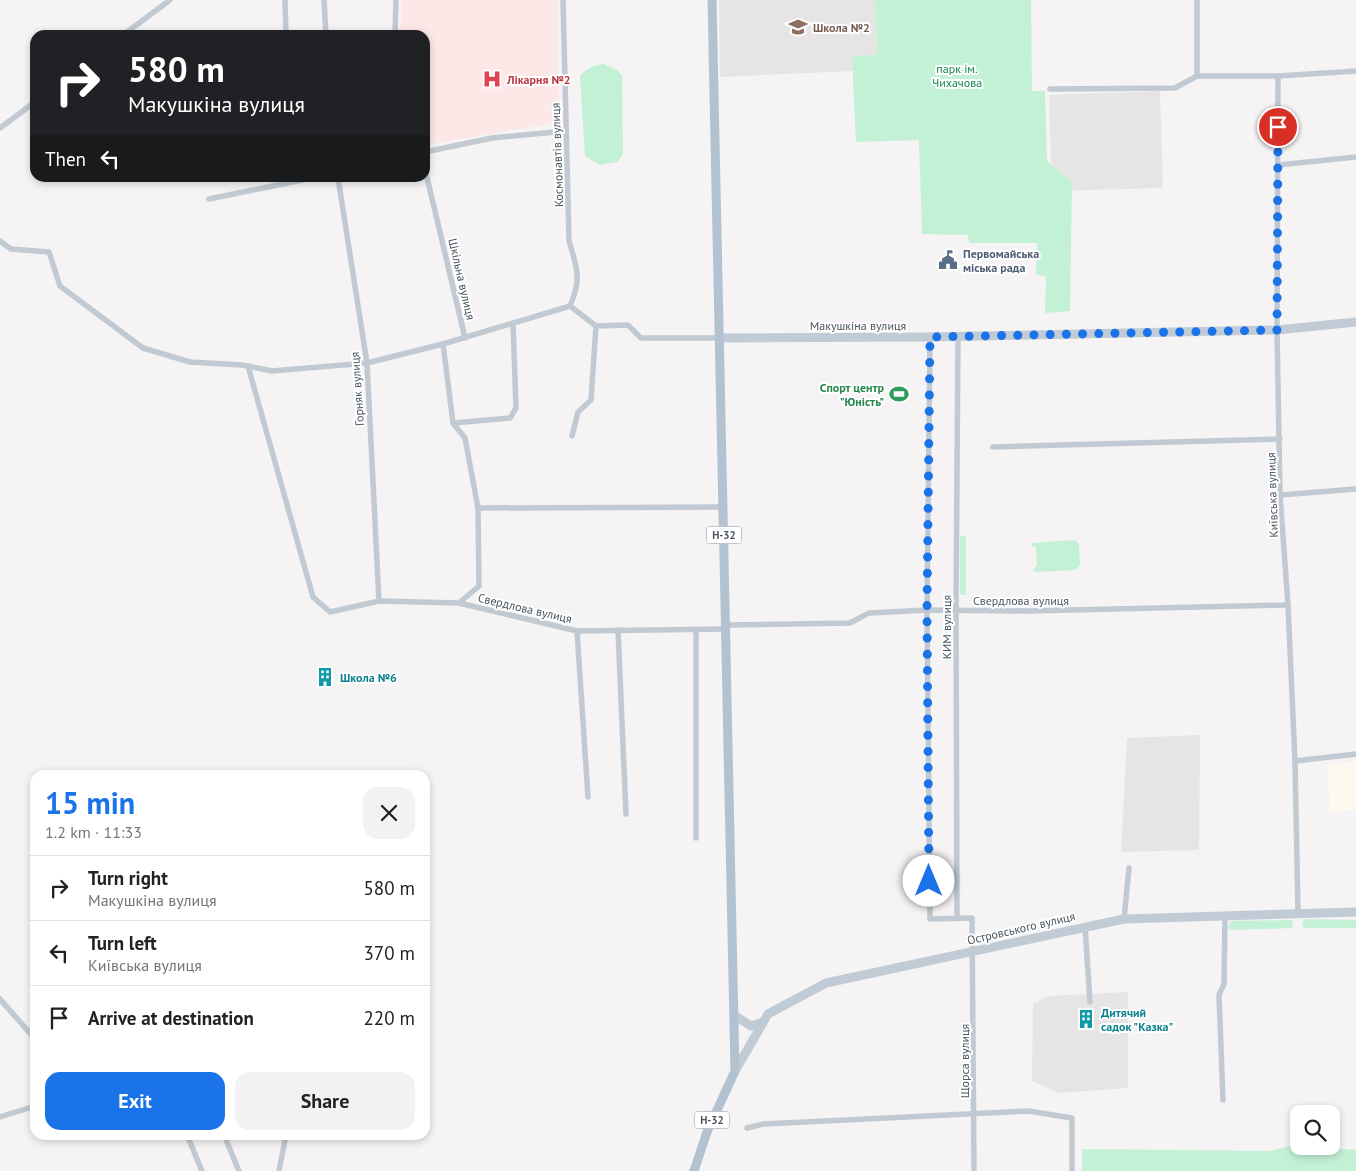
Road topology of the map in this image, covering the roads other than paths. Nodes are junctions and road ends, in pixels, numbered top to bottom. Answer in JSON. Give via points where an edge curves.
{"nodes":[{"id":1,"x":170,"y":0,"type":"edge"},
{"id":2,"x":285,"y":0,"type":"edge"},
{"id":3,"x":324,"y":0,"type":"edge"},
{"id":4,"x":396,"y":0,"type":"edge"},
{"id":5,"x":563,"y":0,"type":"edge"},
{"id":6,"x":712,"y":0,"type":"edge"},
{"id":7,"x":1197,"y":0,"type":"edge"},
{"id":8,"x":130,"y":30,"type":"edge"},
{"id":9,"x":286,"y":30,"type":"edge"},
{"id":10,"x":326,"y":30,"type":"edge"},
{"id":11,"x":395,"y":30,"type":"edge"},
{"id":12,"x":1356,"y":71,"type":"edge"},
{"id":13,"x":1197,"y":76,"type":"junction"},
{"id":14,"x":1278,"y":76,"type":"junction"},
{"id":15,"x":1050,"y":89,"type":"dead end"},
{"id":16,"x":30,"y":106,"type":"edge"},
{"id":17,"x":0,"y":128,"type":"edge"},
{"id":18,"x":566,"y":131,"type":"junction"},
{"id":19,"x":430,"y":151,"type":"edge"},
{"id":20,"x":1356,"y":157,"type":"edge"},
{"id":21,"x":1278,"y":165,"type":"junction"},
{"id":22,"x":283,"y":182,"type":"edge"},
{"id":23,"x":339,"y":182,"type":"edge"},
{"id":24,"x":428,"y":182,"type":"edge"},
{"id":25,"x":209,"y":199,"type":"dead end"},
{"id":26,"x":0,"y":241,"type":"edge"},
{"id":27,"x":570,"y":306,"type":"junction"},
{"id":28,"x":1356,"y":322,"type":"edge"},
{"id":29,"x":513,"y":323,"type":"junction"},
{"id":30,"x":596,"y":326,"type":"junction"},
{"id":31,"x":1277,"y":330,"type":"junction"},
{"id":32,"x":958,"y":336,"type":"junction"},
{"id":33,"x":930,"y":337,"type":"junction"},
{"id":34,"x":464,"y":338,"type":"junction"},
{"id":35,"x":720,"y":338,"type":"junction"},
{"id":36,"x":443,"y":344,"type":"junction"},
{"id":37,"x":367,"y":363,"type":"junction"},
{"id":38,"x":248,"y":366,"type":"junction"},
{"id":39,"x":453,"y":423,"type":"junction"},
{"id":40,"x":572,"y":436,"type":"dead end"},
{"id":41,"x":1280,"y":439,"type":"junction"},
{"id":42,"x":993,"y":447,"type":"dead end"},
{"id":43,"x":1356,"y":488,"type":"edge"},
{"id":44,"x":1280,"y":496,"type":"junction"},
{"id":45,"x":724,"y":507,"type":"junction"},
{"id":46,"x":478,"y":508,"type":"junction"},
{"id":47,"x":379,"y":601,"type":"junction"},
{"id":48,"x":459,"y":603,"type":"junction"},
{"id":49,"x":1288,"y":605,"type":"junction"},
{"id":50,"x":927,"y":610,"type":"junction"},
{"id":51,"x":956,"y":610,"type":"junction"},
{"id":52,"x":727,"y":627,"type":"junction"},
{"id":53,"x":696,"y":629,"type":"junction"},
{"id":54,"x":618,"y":630,"type":"junction"},
{"id":55,"x":577,"y":631,"type":"junction"},
{"id":56,"x":1356,"y":754,"type":"edge"},
{"id":57,"x":1295,"y":761,"type":"junction"},
{"id":58,"x":588,"y":797,"type":"dead end"},
{"id":59,"x":626,"y":814,"type":"dead end"},
{"id":60,"x":696,"y":838,"type":"dead end"},
{"id":61,"x":1129,"y":868,"type":"dead end"},
{"id":62,"x":1356,"y":912,"type":"edge"},
{"id":63,"x":1298,"y":913,"type":"junction"},
{"id":64,"x":1225,"y":917,"type":"junction"},
{"id":65,"x":957,"y":918,"type":"junction"},
{"id":66,"x":1124,"y":919,"type":"junction"},
{"id":67,"x":1085,"y":926,"type":"junction"},
{"id":68,"x":973,"y":952,"type":"junction"},
{"id":69,"x":0,"y":999,"type":"edge"},
{"id":70,"x":1090,"y":1002,"type":"dead end"},
{"id":71,"x":734,"y":1015,"type":"junction"},
{"id":72,"x":763,"y":1022,"type":"junction"},
{"id":73,"x":30,"y":1033,"type":"edge"},
{"id":74,"x":735,"y":1071,"type":"junction"},
{"id":75,"x":1223,"y":1100,"type":"dead end"},
{"id":76,"x":30,"y":1108,"type":"edge"},
{"id":77,"x":974,"y":1114,"type":"junction"},
{"id":78,"x":0,"y":1117,"type":"edge"},
{"id":79,"x":747,"y":1128,"type":"dead end"},
{"id":80,"x":189,"y":1140,"type":"edge"},
{"id":81,"x":226,"y":1140,"type":"edge"},
{"id":82,"x":285,"y":1140,"type":"edge"},
{"id":83,"x":202,"y":1171,"type":"edge"},
{"id":84,"x":239,"y":1171,"type":"edge"},
{"id":85,"x":279,"y":1171,"type":"edge"},
{"id":86,"x":694,"y":1171,"type":"edge"},
{"id":87,"x":974,"y":1171,"type":"edge"},
{"id":88,"x":1072,"y":1171,"type":"edge"}],
"edges":[{"from":1,"to":8,"type":"street"},
{"from":2,"to":9,"type":"street"},
{"from":3,"to":10,"type":"street"},
{"from":4,"to":11,"type":"street"},
{"from":5,"to":18,"type":"street","name":"Космонавтів вулиця"},
{"from":6,"to":35,"type":"main road","number":"Н-32"},
{"from":7,"to":13,"type":"street"},
{"from":12,"to":14,"type":"street"},
{"from":13,"to":14,"type":"street"},
{"from":13,"to":15,"type":"street","via":[[1175,88]]},
{"from":14,"to":21,"type":"street","name":"Київська вулиця"},
{"from":16,"to":17,"type":"street"},
{"from":18,"to":19,"type":"street","via":[[492,138]]},
{"from":18,"to":27,"type":"street","name":"Космонавтів вулиця","via":[[569,241],[579,278]]},
{"from":20,"to":21,"type":"street"},
{"from":21,"to":31,"type":"street","name":"Київська вулиця"},
{"from":22,"to":25,"type":"street"},
{"from":23,"to":37,"type":"street","name":"Горняк вулиця"},
{"from":24,"to":34,"type":"street","name":"Шкільна вулиця"},
{"from":26,"to":38,"type":"street","name":"Шкільна вулиця","via":[[11,249],[49,252],[60,286],[143,348],[190,362]]},
{"from":27,"to":29,"type":"street"},
{"from":27,"to":30,"type":"street"},
{"from":28,"to":31,"type":"main road","name":"Макушкіна вулиця"},
{"from":29,"to":34,"type":"street"},
{"from":29,"to":39,"type":"street","via":[[516,408],[510,418]]},
{"from":30,"to":35,"type":"street","via":[[628,326],[641,338]]},
{"from":30,"to":40,"type":"street","via":[[591,400],[578,412]]},
{"from":31,"to":32,"type":"main road","name":"Макушкіна вулиця"},
{"from":31,"to":41,"type":"street","name":"Київська вулиця"},
{"from":32,"to":33,"type":"main road","name":"Макушкіна вулиця"},
{"from":32,"to":51,"type":"street","name":"КИМ вулиця"},
{"from":33,"to":35,"type":"main road","name":"Макушкіна вулиця"},
{"from":33,"to":50,"type":"street","name":"КИМ вулиця"},
{"from":34,"to":36,"type":"street","name":"Шкільна вулиця"},
{"from":35,"to":45,"type":"main road","number":"Н-32"},
{"from":36,"to":37,"type":"street","name":"Шкільна вулиця"},
{"from":36,"to":39,"type":"street"},
{"from":37,"to":38,"type":"street","name":"Шкільна вулиця","via":[[272,371]]},
{"from":37,"to":47,"type":"street","name":"Горняк вулиця"},
{"from":38,"to":47,"type":"street","name":"Свердлова вулиця","via":[[313,597],[330,612]]},
{"from":39,"to":46,"type":"street","via":[[465,438]]},
{"from":41,"to":42,"type":"street"},
{"from":41,"to":44,"type":"street","name":"Київська вулиця"},
{"from":43,"to":44,"type":"street"},
{"from":44,"to":49,"type":"street","name":"Київська вулиця"},
{"from":45,"to":46,"type":"street"},
{"from":45,"to":52,"type":"main road","number":"Н-32"},
{"from":46,"to":48,"type":"street","via":[[479,586]]},
{"from":47,"to":48,"type":"street","name":"Свердлова вулиця"},
{"from":48,"to":55,"type":"street","name":"Свердлова вулиця"},
{"from":49,"to":51,"type":"street","name":"Свердлова вулиця"},
{"from":49,"to":57,"type":"street","name":"Київська вулиця"},
{"from":50,"to":51,"type":"street","name":"Свердлова вулиця"},
{"from":50,"to":52,"type":"street","name":"Свердлова вулиця","via":[[869,613],[850,623]]},
{"from":50,"to":65,"type":"street","name":"КИМ вулиця","via":[[930,919]]},
{"from":51,"to":65,"type":"street","name":"КИМ вулиця"},
{"from":52,"to":53,"type":"street","name":"Свердлова вулиця"},
{"from":52,"to":71,"type":"main road","number":"Н-32"},
{"from":53,"to":54,"type":"street","name":"Свердлова вулиця"},
{"from":53,"to":60,"type":"street"},
{"from":54,"to":55,"type":"street","name":"Свердлова вулиця"},
{"from":54,"to":59,"type":"street"},
{"from":55,"to":58,"type":"street"},
{"from":56,"to":57,"type":"street"},
{"from":57,"to":63,"type":"street","name":"Київська вулиця"},
{"from":61,"to":66,"type":"street"},
{"from":62,"to":63,"type":"main road","name":"Островського вулиця"},
{"from":63,"to":64,"type":"main road","name":"Островського вулиця"},
{"from":64,"to":66,"type":"main road","name":"Островського вулиця"},
{"from":64,"to":75,"type":"street","via":[[1224,984],[1219,995]]},
{"from":65,"to":68,"type":"street","name":"Щорса вулиця","via":[[972,918]]},
{"from":66,"to":67,"type":"main road","name":"Островського вулиця"},
{"from":67,"to":68,"type":"main road","name":"Островського вулиця"},
{"from":67,"to":70,"type":"street"},
{"from":68,"to":72,"type":"main road","name":"Островського вулиця","via":[[826,982],[768,1014]]},
{"from":68,"to":77,"type":"street","name":"Щорса вулиця"},
{"from":69,"to":73,"type":"street"},
{"from":71,"to":72,"type":"main road","via":[[751,1026]]},
{"from":71,"to":74,"type":"main road","number":"Н-32"},
{"from":72,"to":74,"type":"main road","name":"Островського вулиця"},
{"from":74,"to":86,"type":"main road","number":"Н-32","via":[[707,1132]]},
{"from":76,"to":78,"type":"street"},
{"from":77,"to":79,"type":"street","via":[[764,1124]]},
{"from":77,"to":87,"type":"street","name":"Щорса вулиця"},
{"from":77,"to":88,"type":"street","via":[[1028,1111],[1072,1118]]},
{"from":80,"to":83,"type":"street"},
{"from":81,"to":84,"type":"street"},
{"from":82,"to":85,"type":"street"}]}
